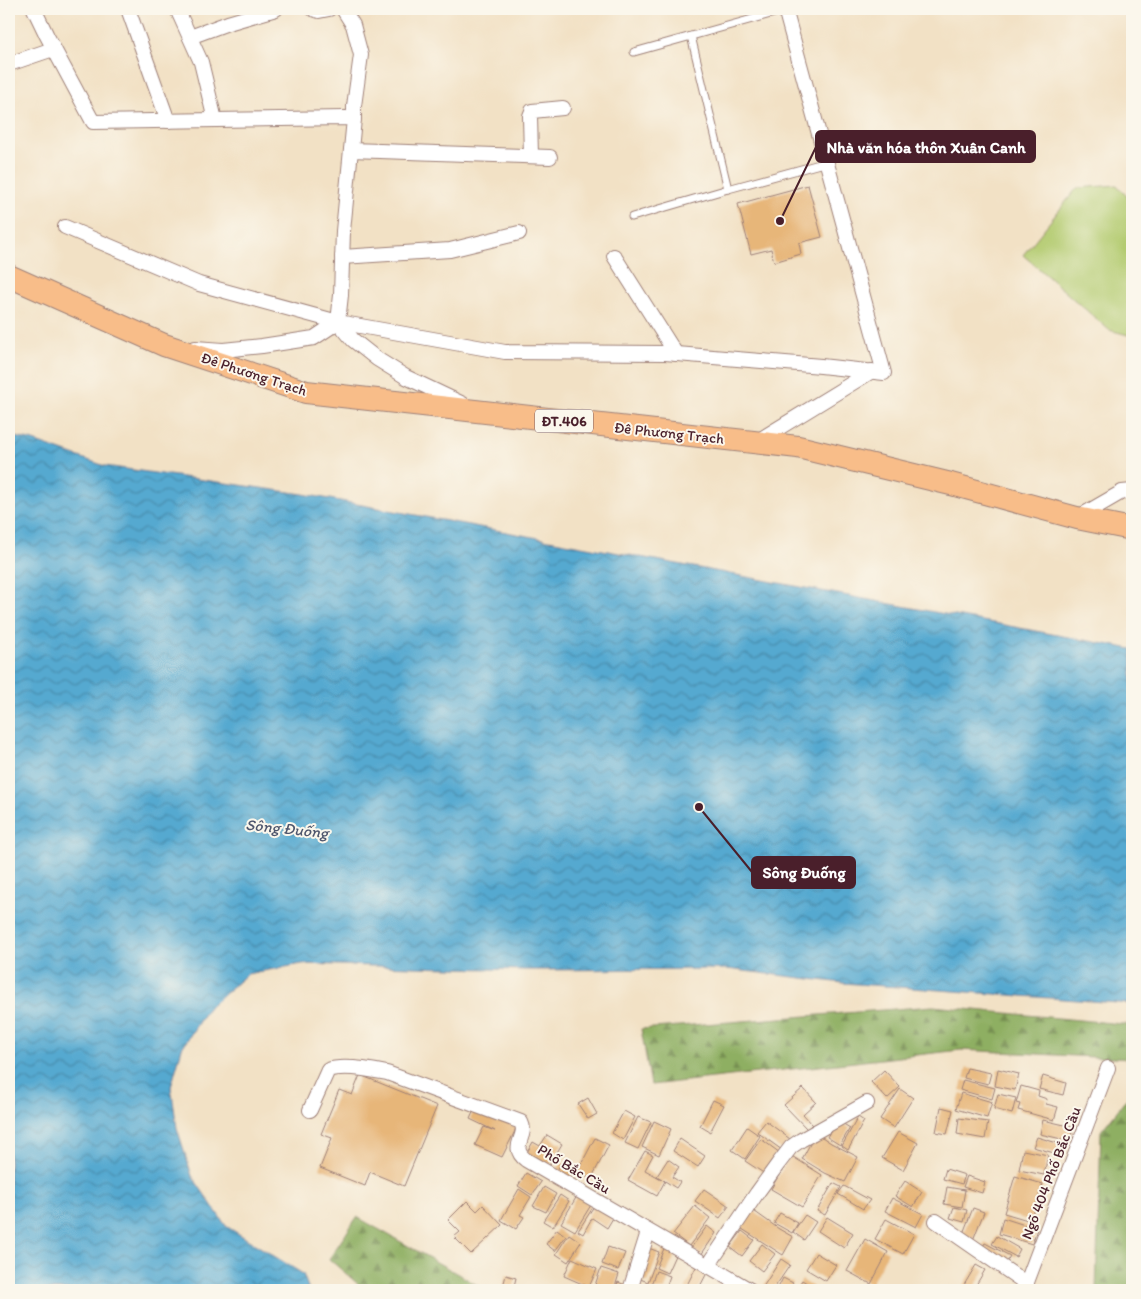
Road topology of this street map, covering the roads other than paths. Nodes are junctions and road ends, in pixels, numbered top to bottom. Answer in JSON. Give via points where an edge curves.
{"nodes":[{"id":1,"x":34,"y":9,"type":"edge"},
{"id":2,"x":128,"y":9,"type":"edge"},
{"id":3,"x":177,"y":9,"type":"edge"},
{"id":4,"x":276,"y":9,"type":"edge"},
{"id":5,"x":314,"y":9,"type":"edge"},
{"id":6,"x":328,"y":9,"type":"edge"},
{"id":7,"x":343,"y":9,"type":"edge"},
{"id":8,"x":785,"y":10,"type":"edge"},
{"id":9,"x":691,"y":36,"type":"junction"},
{"id":10,"x":190,"y":37,"type":"junction"},
{"id":11,"x":54,"y":49,"type":"junction"},
{"id":12,"x":634,"y":52,"type":"dead end"},
{"id":13,"x":9,"y":64,"type":"edge"},
{"id":14,"x":563,"y":108,"type":"dead end"},
{"id":15,"x":354,"y":119,"type":"junction"},
{"id":16,"x":215,"y":120,"type":"junction"},
{"id":17,"x":168,"y":121,"type":"junction"},
{"id":18,"x":351,"y":150,"type":"junction"},
{"id":19,"x":531,"y":156,"type":"junction"},
{"id":20,"x":550,"y":156,"type":"dead end"},
{"id":21,"x":827,"y":162,"type":"junction"},
{"id":22,"x":728,"y":189,"type":"junction"},
{"id":23,"x":632,"y":217,"type":"dead end"},
{"id":24,"x":65,"y":227,"type":"dead end"},
{"id":25,"x":519,"y":233,"type":"dead end"},
{"id":26,"x":614,"y":256,"type":"dead end"},
{"id":27,"x":342,"y":257,"type":"junction"},
{"id":28,"x":9,"y":276,"type":"edge"},
{"id":29,"x":338,"y":322,"type":"junction"},
{"id":30,"x":164,"y":345,"type":"junction"},
{"id":31,"x":676,"y":354,"type":"junction"},
{"id":32,"x":872,"y":372,"type":"junction"},
{"id":33,"x":479,"y":412,"type":"junction"},
{"id":34,"x":755,"y":442,"type":"junction"},
{"id":35,"x":1132,"y":491,"type":"edge"},
{"id":36,"x":1077,"y":518,"type":"junction"},
{"id":37,"x":1132,"y":529,"type":"edge"},
{"id":38,"x":1108,"y":1068,"type":"dead end"},
{"id":39,"x":866,"y":1103,"type":"dead end"},
{"id":40,"x":310,"y":1110,"type":"dead end"},
{"id":41,"x":936,"y":1221,"type":"dead end"},
{"id":42,"x":648,"y":1232,"type":"junction"},
{"id":43,"x":708,"y":1266,"type":"junction"},
{"id":44,"x":1025,"y":1287,"type":"edge"},
{"id":45,"x":630,"y":1290,"type":"edge"},
{"id":46,"x":750,"y":1290,"type":"edge"}],
"edges":[{"from":1,"to":11,"type":"street"},
{"from":2,"to":17,"type":"street"},
{"from":3,"to":10,"type":"street"},
{"from":4,"to":10,"type":"street"},
{"from":5,"to":6,"type":"street","via":[[319,12]]},
{"from":7,"to":15,"type":"street","via":[[353,24],[361,55]]},
{"from":8,"to":9,"type":"lane"},
{"from":8,"to":21,"type":"street"},
{"from":9,"to":12,"type":"lane"},
{"from":9,"to":22,"type":"lane"},
{"from":10,"to":16,"type":"street","via":[[201,62]]},
{"from":11,"to":13,"type":"street"},
{"from":11,"to":17,"type":"street","via":[[93,122]]},
{"from":14,"to":19,"type":"street","via":[[532,112]]},
{"from":15,"to":16,"type":"street"},
{"from":15,"to":18,"type":"street"},
{"from":16,"to":17,"type":"street"},
{"from":18,"to":19,"type":"street"},
{"from":18,"to":27,"type":"street"},
{"from":19,"to":20,"type":"street"},
{"from":21,"to":22,"type":"lane"},
{"from":21,"to":32,"type":"street","via":[[884,373]]},
{"from":22,"to":23,"type":"lane"},
{"from":24,"to":29,"type":"street","via":[[200,284]]},
{"from":25,"to":27,"type":"street","via":[[450,250]]},
{"from":26,"to":31,"type":"street"},
{"from":27,"to":29,"type":"street"},
{"from":28,"to":30,"type":"main road","name":"Đê Phương Trạch","number":"ĐT.406"},
{"from":29,"to":30,"type":"street","via":[[314,338],[262,346],[223,350]]},
{"from":29,"to":31,"type":"street","via":[[505,352]]},
{"from":29,"to":33,"type":"street","via":[[352,340],[406,377]]},
{"from":30,"to":33,"type":"main road","name":"Đê Phương Trạch","number":"ĐT.406","via":[[306,392]]},
{"from":31,"to":32,"type":"street"},
{"from":32,"to":34,"type":"street"},
{"from":33,"to":34,"type":"main road","name":"Đê Phương Trạch","number":"ĐT.406"},
{"from":34,"to":36,"type":"main road","name":"Đê Phương Trạch","number":"ĐT.406","via":[[808,450]]},
{"from":35,"to":36,"type":"street","via":[[1122,492]]},
{"from":36,"to":37,"type":"main road","name":"Đê Phương Trạch","number":"ĐT.406"},
{"from":38,"to":44,"type":"street","name":"Ngõ 404 Phố Bắc Cầu"},
{"from":39,"to":43,"type":"street","via":[[792,1146]]},
{"from":40,"to":42,"type":"street","name":"Phố Bắc Cầu","via":[[328,1070],[344,1068],[387,1073],[520,1122],[523,1129],[518,1150],[522,1157]]},
{"from":41,"to":44,"type":"street"},
{"from":42,"to":43,"type":"street","name":"Phố Bắc Cầu"},
{"from":42,"to":45,"type":"street"},
{"from":43,"to":46,"type":"street","name":"Phố Bắc Cầu"}]}
